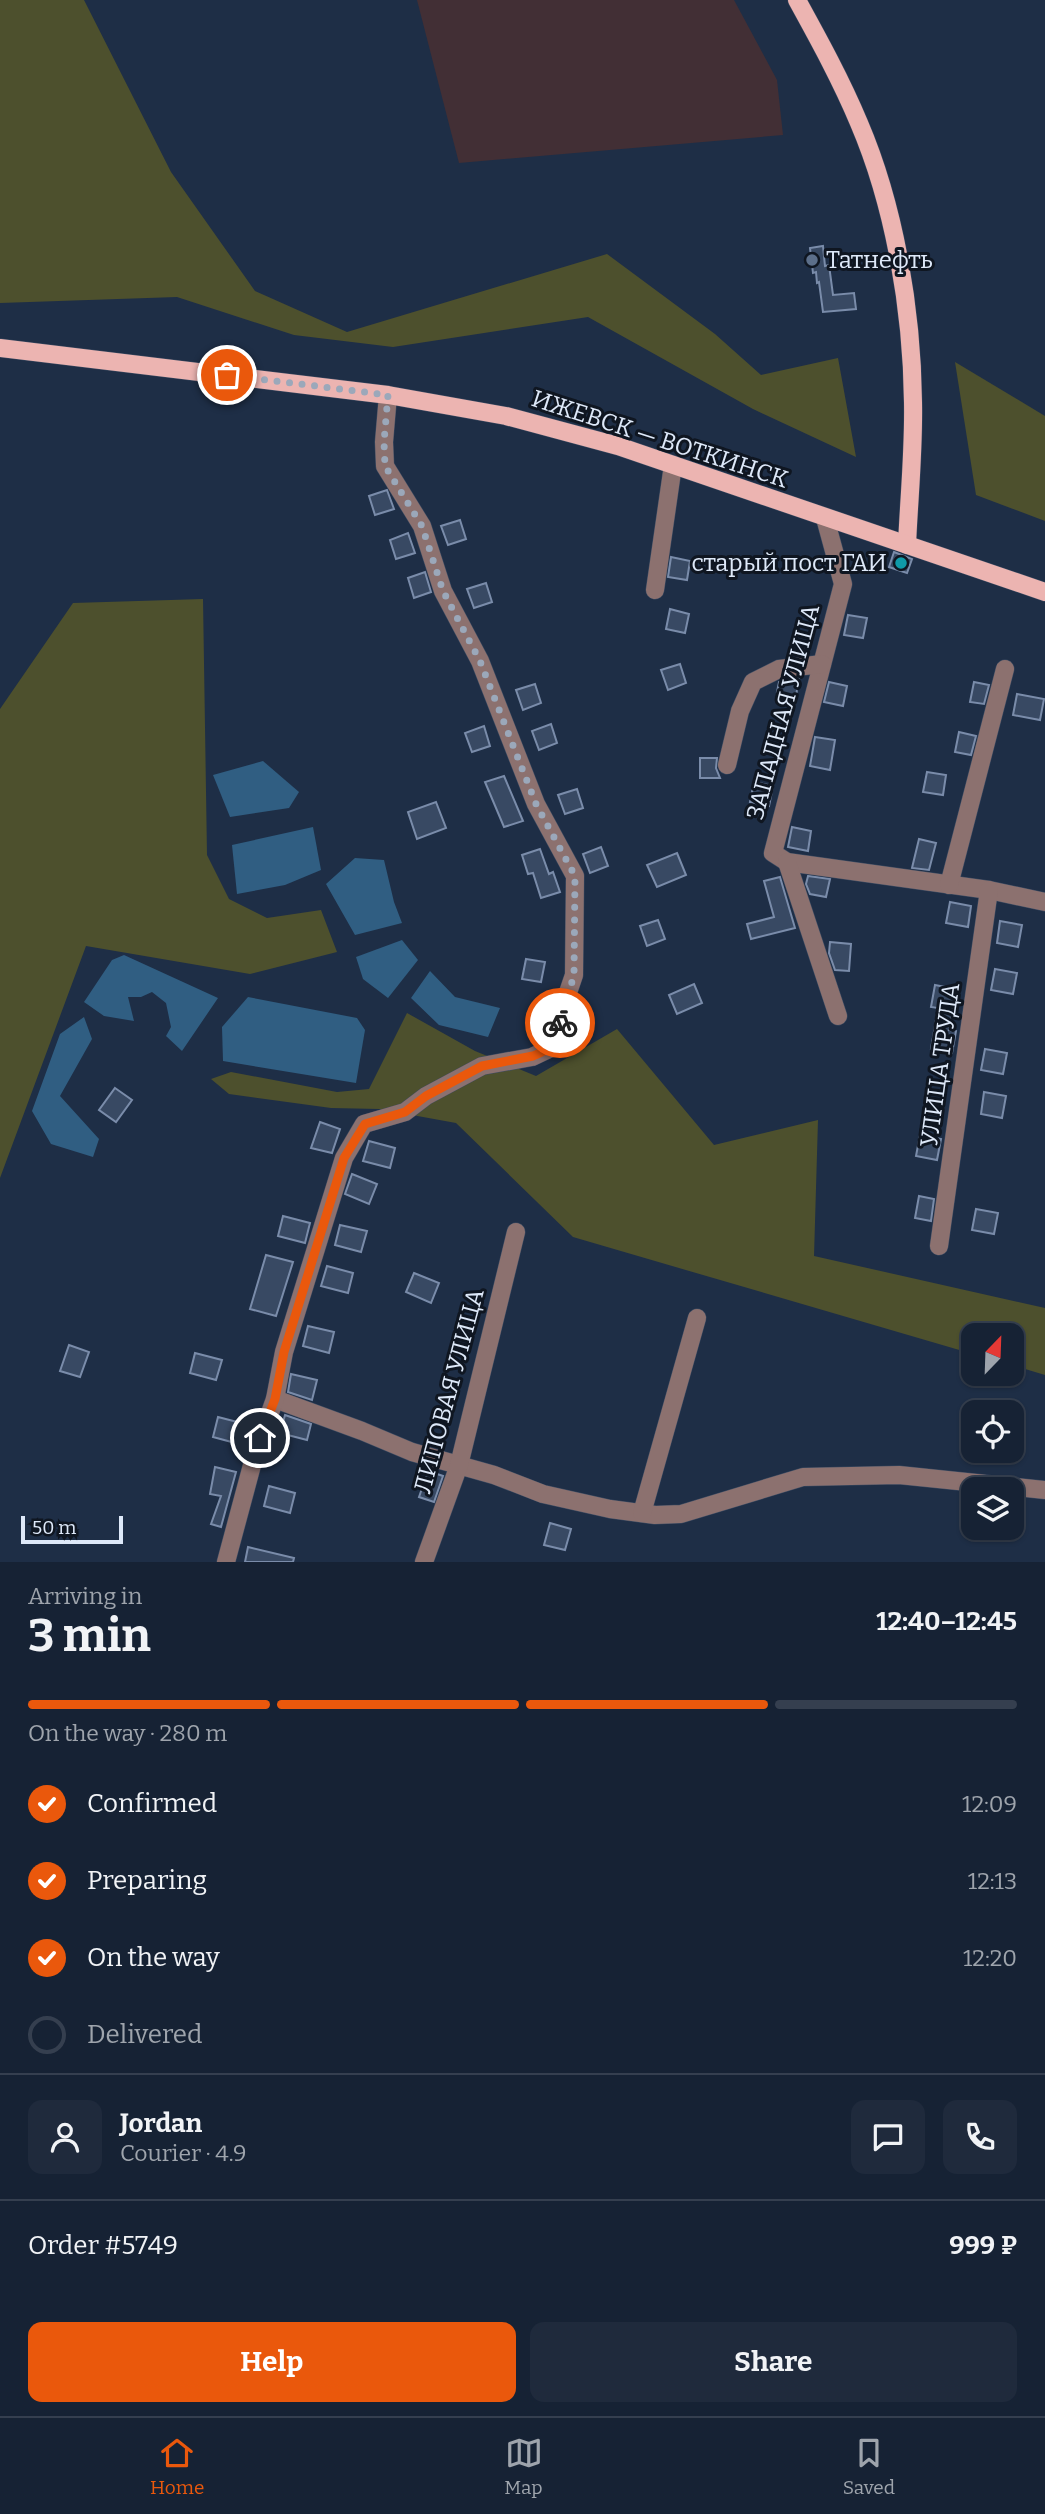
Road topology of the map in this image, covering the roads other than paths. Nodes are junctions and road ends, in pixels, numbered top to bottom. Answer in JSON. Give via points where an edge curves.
{"nodes":[{"id":1,"x":797,"y":0,"type":"edge"},
{"id":2,"x":0,"y":348,"type":"edge"},
{"id":3,"x":388,"y":395,"type":"junction"},
{"id":4,"x":673,"y":465,"type":"junction"},
{"id":5,"x":825,"y":518,"type":"junction"},
{"id":6,"x":907,"y":545,"type":"junction"},
{"id":7,"x":655,"y":590,"type":"dead end"},
{"id":8,"x":1045,"y":592,"type":"edge"},
{"id":9,"x":822,"y":664,"type":"junction"},
{"id":10,"x":1005,"y":669,"type":"dead end"},
{"id":11,"x":727,"y":765,"type":"dead end"},
{"id":12,"x":780,"y":857,"type":"junction"},
{"id":13,"x":949,"y":885,"type":"junction"},
{"id":14,"x":989,"y":890,"type":"junction"},
{"id":15,"x":1045,"y":902,"type":"edge"},
{"id":16,"x":838,"y":1016,"type":"dead end"},
{"id":17,"x":516,"y":1232,"type":"dead end"},
{"id":18,"x":939,"y":1246,"type":"dead end"},
{"id":19,"x":697,"y":1318,"type":"dead end"},
{"id":20,"x":275,"y":1399,"type":"junction"},
{"id":21,"x":459,"y":1465,"type":"junction"},
{"id":22,"x":1045,"y":1490,"type":"edge"},
{"id":23,"x":642,"y":1513,"type":"junction"},
{"id":24,"x":226,"y":1562,"type":"edge"},
{"id":25,"x":424,"y":1562,"type":"edge"}],
"edges":[{"from":1,"to":6,"type":"main road","via":[[860,125],[886,208],[904,290],[913,404]]},
{"from":2,"to":3,"type":"main road","name":"ИЖЕВСК — ВОТКИНСК"},
{"from":3,"to":4,"type":"main road","name":"ИЖЕВСК — ВОТКИНСК","via":[[506,416]]},
{"from":3,"to":20,"type":"street","via":[[385,466],[422,526],[443,591],[480,661],[536,804],[575,876],[574,975],[551,1048],[482,1066],[405,1112],[365,1124],[344,1158],[284,1352]]},
{"from":4,"to":5,"type":"main road","name":"ИЖЕВСК — ВОТКИНСК"},
{"from":4,"to":7,"type":"street"},
{"from":5,"to":6,"type":"main road","name":"ИЖЕВСК — ВОТКИНСК"},
{"from":5,"to":9,"type":"street","name":"ЗАПАДНАЯ УЛИЦА","via":[[843,584]]},
{"from":6,"to":8,"type":"main road","name":"ИЖЕВСК — ВОТКИНСК"},
{"from":9,"to":11,"type":"street","via":[[779,668],[753,682],[740,711]]},
{"from":9,"to":12,"type":"street","name":"ЗАПАДНАЯ УЛИЦА"},
{"from":10,"to":13,"type":"street"},
{"from":12,"to":13,"type":"street"},
{"from":12,"to":16,"type":"street"},
{"from":13,"to":14,"type":"street"},
{"from":14,"to":15,"type":"street"},
{"from":14,"to":18,"type":"street","name":"УЛИЦА ТРУДА"},
{"from":17,"to":21,"type":"street","name":"ЛИПОВАЯ УЛИЦА"},
{"from":19,"to":23,"type":"street"},
{"from":20,"to":21,"type":"street","via":[[412,1452]]},
{"from":20,"to":24,"type":"street"},
{"from":21,"to":23,"type":"street","via":[[543,1494]]},
{"from":21,"to":25,"type":"street","name":"ЛИПОВАЯ УЛИЦА"},
{"from":22,"to":23,"type":"street","via":[[899,1475],[803,1477],[681,1514]]}]}
